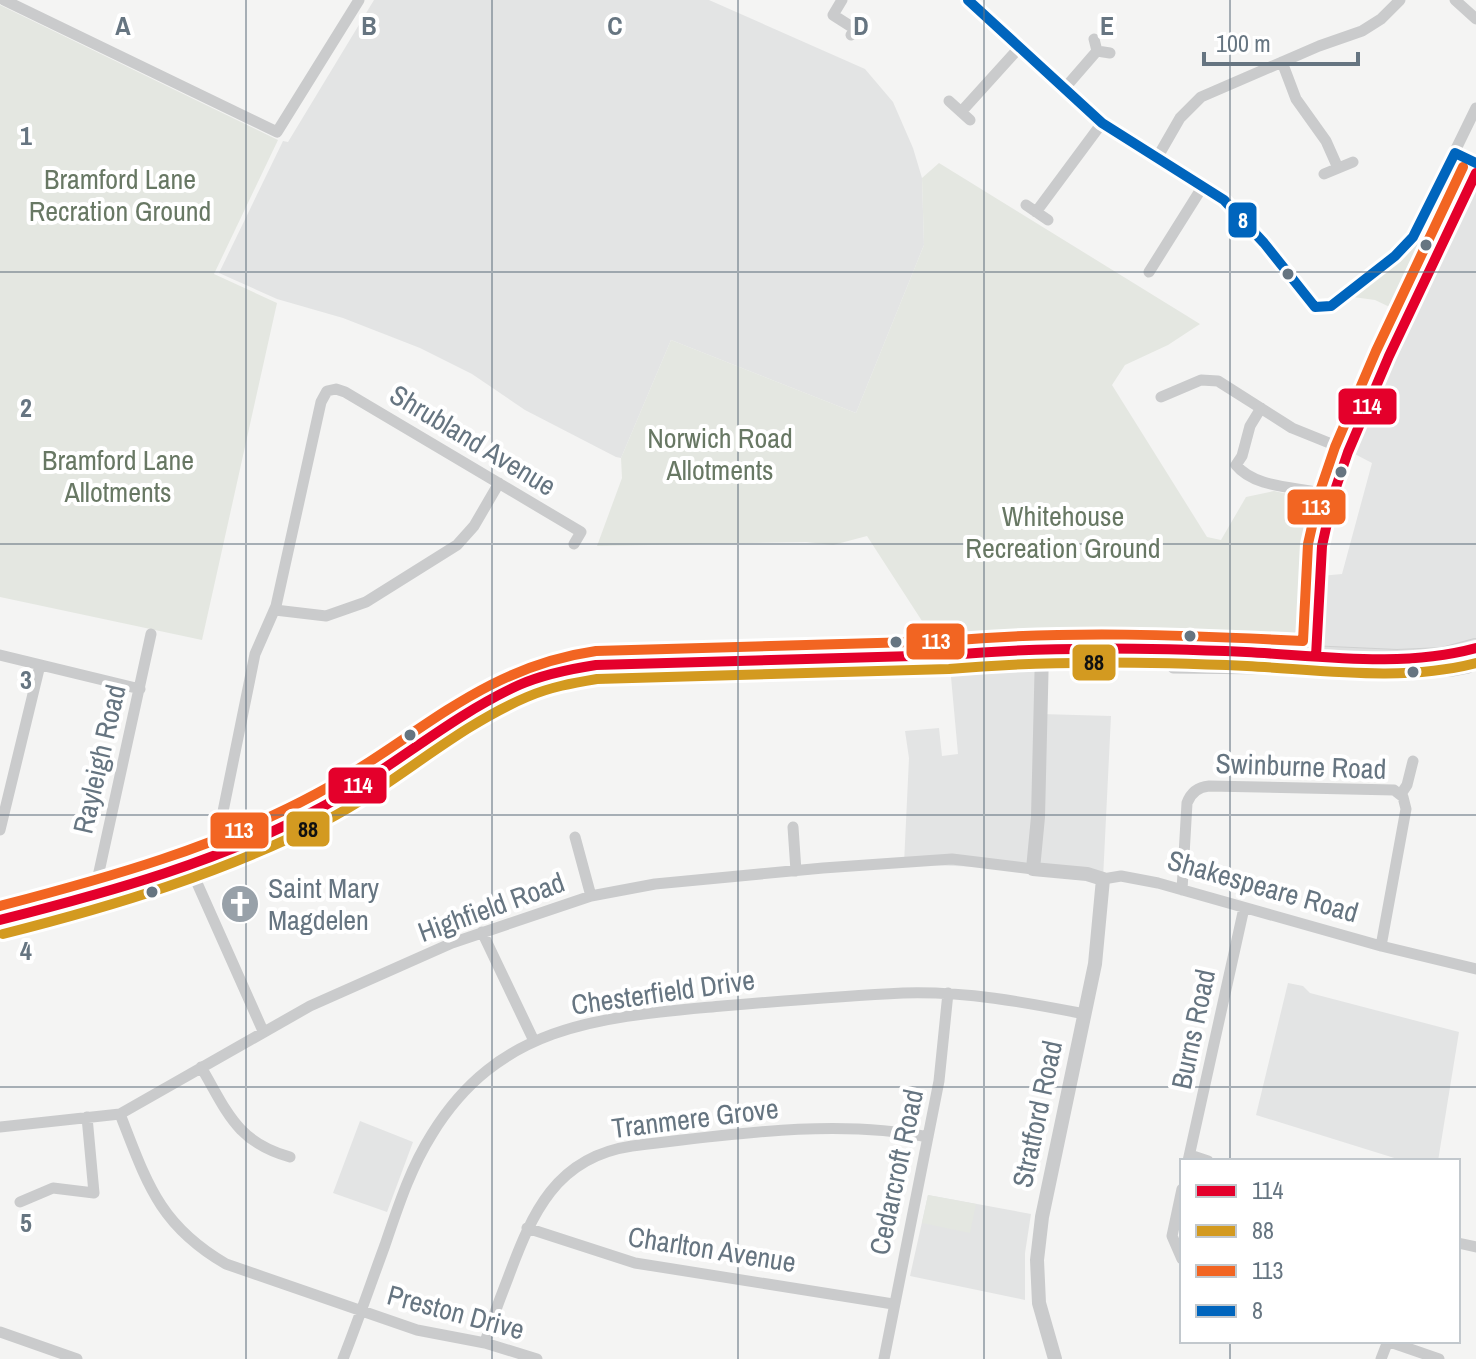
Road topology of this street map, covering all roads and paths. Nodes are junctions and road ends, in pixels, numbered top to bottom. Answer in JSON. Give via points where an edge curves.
{"nodes":[{"id":1,"x":4,"y":0,"type":"edge"},
{"id":2,"x":359,"y":0,"type":"edge"},
{"id":3,"x":842,"y":0,"type":"edge"},
{"id":4,"x":1400,"y":0,"type":"edge"},
{"id":5,"x":1455,"y":0,"type":"edge"},
{"id":6,"x":976,"y":2,"type":"edge"},
{"id":7,"x":1476,"y":19,"type":"edge"},
{"id":8,"x":851,"y":35,"type":"dead end"},
{"id":9,"x":1094,"y":39,"type":"dead end"},
{"id":10,"x":1019,"y":48,"type":"junction"},
{"id":11,"x":1282,"y":62,"type":"junction"},
{"id":12,"x":1064,"y":89,"type":"junction"},
{"id":13,"x":949,"y":101,"type":"dead end"},
{"id":14,"x":1476,"y":108,"type":"edge"},
{"id":15,"x":961,"y":112,"type":"junction"},
{"id":16,"x":970,"y":120,"type":"dead end"},
{"id":17,"x":1102,"y":123,"type":"junction"},
{"id":18,"x":1455,"y":153,"type":"junction"},
{"id":19,"x":1157,"y":158,"type":"junction"},
{"id":20,"x":1353,"y":162,"type":"dead end"},
{"id":21,"x":1476,"y":163,"type":"edge"},
{"id":22,"x":1338,"y":168,"type":"junction"},
{"id":23,"x":1476,"y":173,"type":"edge"},
{"id":24,"x":1324,"y":174,"type":"dead end"},
{"id":25,"x":1203,"y":186,"type":"junction"},
{"id":26,"x":1026,"y":205,"type":"dead end"},
{"id":27,"x":1036,"y":212,"type":"junction"},
{"id":28,"x":1048,"y":220,"type":"dead end"},
{"id":29,"x":1149,"y":272,"type":"dead end"},
{"id":30,"x":1161,"y":397,"type":"dead end"},
{"id":31,"x":1261,"y":408,"type":"junction"},
{"id":32,"x":1349,"y":451,"type":"junction"},
{"id":33,"x":499,"y":483,"type":"junction"},
{"id":34,"x":1333,"y":496,"type":"junction"},
{"id":35,"x":574,"y":544,"type":"dead end"},
{"id":36,"x":275,"y":610,"type":"junction"},
{"id":37,"x":151,"y":634,"type":"dead end"},
{"id":38,"x":1472,"y":650,"type":"edge"},
{"id":39,"x":1042,"y":652,"type":"junction"},
{"id":40,"x":1167,"y":652,"type":"junction"},
{"id":41,"x":0,"y":655,"type":"edge"},
{"id":42,"x":1316,"y":656,"type":"junction"},
{"id":43,"x":40,"y":665,"type":"junction"},
{"id":44,"x":140,"y":689,"type":"junction"},
{"id":45,"x":1413,"y":761,"type":"dead end"},
{"id":46,"x":1401,"y":794,"type":"junction"},
{"id":47,"x":793,"y":827,"type":"dead end"},
{"id":48,"x":0,"y":830,"type":"edge"},
{"id":49,"x":575,"y":837,"type":"dead end"},
{"id":50,"x":222,"y":852,"type":"junction"},
{"id":51,"x":189,"y":865,"type":"junction"},
{"id":52,"x":1033,"y":869,"type":"junction"},
{"id":53,"x":796,"y":871,"type":"junction"},
{"id":54,"x":1103,"y":879,"type":"junction"},
{"id":55,"x":1182,"y":890,"type":"junction"},
{"id":56,"x":100,"y":894,"type":"junction"},
{"id":57,"x":591,"y":896,"type":"junction"},
{"id":58,"x":1244,"y":908,"type":"junction"},
{"id":59,"x":0,"y":920,"type":"edge"},
{"id":60,"x":482,"y":932,"type":"junction"},
{"id":61,"x":1381,"y":946,"type":"junction"},
{"id":62,"x":1476,"y":969,"type":"edge"},
{"id":63,"x":948,"y":993,"type":"junction"},
{"id":64,"x":1085,"y":1014,"type":"junction"},
{"id":65,"x":263,"y":1031,"type":"junction"},
{"id":66,"x":534,"y":1041,"type":"junction"},
{"id":67,"x":201,"y":1067,"type":"junction"},
{"id":68,"x":120,"y":1114,"type":"junction"},
{"id":69,"x":87,"y":1117,"type":"junction"},
{"id":70,"x":0,"y":1127,"type":"edge"},
{"id":71,"x":928,"y":1137,"type":"junction"},
{"id":72,"x":290,"y":1157,"type":"dead end"},
{"id":73,"x":1189,"y":1158,"type":"edge"},
{"id":74,"x":1180,"y":1198,"type":"edge"},
{"id":75,"x":20,"y":1202,"type":"dead end"},
{"id":76,"x":527,"y":1228,"type":"junction"},
{"id":77,"x":1180,"y":1255,"type":"edge"},
{"id":78,"x":893,"y":1304,"type":"junction"},
{"id":79,"x":362,"y":1310,"type":"junction"},
{"id":80,"x":0,"y":1332,"type":"edge"},
{"id":81,"x":485,"y":1343,"type":"junction"},
{"id":82,"x":1393,"y":1343,"type":"edge"},
{"id":83,"x":77,"y":1359,"type":"edge"},
{"id":84,"x":343,"y":1359,"type":"edge"},
{"id":85,"x":537,"y":1359,"type":"edge"},
{"id":86,"x":884,"y":1359,"type":"edge"},
{"id":87,"x":1055,"y":1359,"type":"edge"},
{"id":88,"x":1439,"y":1359,"type":"edge"}],
"edges":[{"from":1,"to":2,"type":"street","via":[[277,132]]},
{"from":3,"to":8,"type":"street","via":[[833,15],[855,29]]},
{"from":4,"to":11,"type":"street","via":[[1362,31]]},
{"from":5,"to":7,"type":"street"},
{"from":6,"to":10,"type":"street"},
{"from":9,"to":12,"type":"street","via":[[1103,52]]},
{"from":10,"to":12,"type":"street"},
{"from":10,"to":15,"type":"street"},
{"from":11,"to":19,"type":"street","via":[[1193,103]]},
{"from":11,"to":22,"type":"street","via":[[1296,99]]},
{"from":12,"to":17,"type":"street"},
{"from":13,"to":15,"type":"street"},
{"from":14,"to":18,"type":"street"},
{"from":15,"to":16,"type":"street"},
{"from":17,"to":19,"type":"street"},
{"from":17,"to":27,"type":"street"},
{"from":18,"to":21,"type":"street"},
{"from":18,"to":25,"type":"street","via":[[1410,242],[1331,306],[1319,308],[1234,209]]},
{"from":19,"to":25,"type":"street"},
{"from":20,"to":22,"type":"street"},
{"from":22,"to":24,"type":"street"},
{"from":23,"to":32,"type":"street"},
{"from":25,"to":29,"type":"street"},
{"from":26,"to":27,"type":"street"},
{"from":27,"to":28,"type":"street"},
{"from":30,"to":31,"type":"street","via":[[1210,379]]},
{"from":31,"to":32,"type":"street","via":[[1303,434]]},
{"from":31,"to":34,"type":"street","via":[[1236,465],[1242,473],[1255,481]]},
{"from":32,"to":34,"type":"street"},
{"from":33,"to":35,"type":"street","name":"Shrubland Avenue","via":[[581,532]]},
{"from":33,"to":36,"type":"street","via":[[457,545],[366,602],[326,616]]},
{"from":33,"to":36,"type":"street","name":"Shrubland Avenue","via":[[345,392],[327,391]]},
{"from":34,"to":42,"type":"street","via":[[1322,546]]},
{"from":36,"to":50,"type":"street","via":[[255,654],[219,827]]},
{"from":37,"to":44,"type":"street","name":"Rayleigh Road"},
{"from":38,"to":40,"type":"street","via":[[1468,668],[1452,671],[1173,668]]},
{"from":38,"to":42,"type":"main road","via":[[1424,658]]},
{"from":39,"to":40,"type":"main road"},
{"from":39,"to":50,"type":"main road","via":[[596,665],[554,671],[498,694],[340,797]]},
{"from":39,"to":52,"type":"street"},
{"from":40,"to":42,"type":"main road"},
{"from":41,"to":43,"type":"street"},
{"from":43,"to":44,"type":"street"},
{"from":43,"to":48,"type":"street"},
{"from":44,"to":56,"type":"street","name":"Rayleigh Road","via":[[97,881]]},
{"from":45,"to":46,"type":"street"},
{"from":46,"to":55,"type":"street","name":"Swinburne Road","via":[[1389,789],[1199,788],[1187,803]]},
{"from":46,"to":61,"type":"street","name":"Swinburne Road","via":[[1406,809]]},
{"from":47,"to":53,"type":"street"},
{"from":49,"to":57,"type":"street"},
{"from":50,"to":51,"type":"main road"},
{"from":51,"to":56,"type":"main road"},
{"from":51,"to":65,"type":"street"},
{"from":52,"to":53,"type":"street","name":"Highfield Road","via":[[952,859]]},
{"from":52,"to":54,"type":"street","name":"Shakespeare Road"},
{"from":53,"to":57,"type":"street","name":"Highfield Road","via":[[655,884]]},
{"from":54,"to":55,"type":"street","name":"Shakespeare Road","via":[[1121,876]]},
{"from":54,"to":64,"type":"street","name":"Stratford Road"},
{"from":55,"to":58,"type":"street","name":"Shakespeare Road"},
{"from":56,"to":59,"type":"main road"},
{"from":57,"to":60,"type":"street","name":"Highfield Road"},
{"from":58,"to":61,"type":"street","name":"Shakespeare Road"},
{"from":58,"to":73,"type":"street","name":"Burns Road"},
{"from":60,"to":65,"type":"street","name":"Highfield Road"},
{"from":60,"to":66,"type":"street"},
{"from":61,"to":62,"type":"street","name":"Shakespeare Road"},
{"from":63,"to":64,"type":"street","name":"Chesterfield Drive"},
{"from":63,"to":66,"type":"street","name":"Chesterfield Drive","via":[[622,1016]]},
{"from":63,"to":71,"type":"street","name":"Cedarcroft Road"},
{"from":64,"to":87,"type":"street","name":"Stratford Road","via":[[1037,1260],[1039,1303]]},
{"from":65,"to":67,"type":"street","name":"Highfield Road"},
{"from":66,"to":79,"type":"street","name":"Chesterfield Drive","via":[[479,1076],[432,1133],[405,1186]]},
{"from":67,"to":68,"type":"street","name":"Highfield Road"},
{"from":67,"to":72,"type":"street","via":[[240,1132]]},
{"from":68,"to":69,"type":"street","name":"Highfield Road"},
{"from":68,"to":79,"type":"street","name":"Preston Drive","via":[[157,1201],[202,1250],[226,1264]]},
{"from":69,"to":70,"type":"street","name":"Highfield Road"},
{"from":69,"to":75,"type":"street","via":[[94,1193],[53,1188]]},
{"from":71,"to":76,"type":"street","name":"Tranmere Grove","via":[[835,1127],[610,1150],[558,1182]]},
{"from":71,"to":78,"type":"street","name":"Cedarcroft Road"},
{"from":74,"to":77,"type":"street","via":[[1172,1233]]},
{"from":76,"to":78,"type":"street","name":"Charlton Avenue","via":[[652,1267]]},
{"from":76,"to":81,"type":"street","name":"Tranmere Grove"},
{"from":78,"to":86,"type":"street","name":"Cedarcroft Road"},
{"from":79,"to":81,"type":"street","name":"Preston Drive","via":[[428,1333]]},
{"from":79,"to":84,"type":"street","name":"Chesterfield Drive"},
{"from":80,"to":83,"type":"street"},
{"from":81,"to":85,"type":"street","name":"Preston Drive"},
{"from":82,"to":88,"type":"street"}]}
